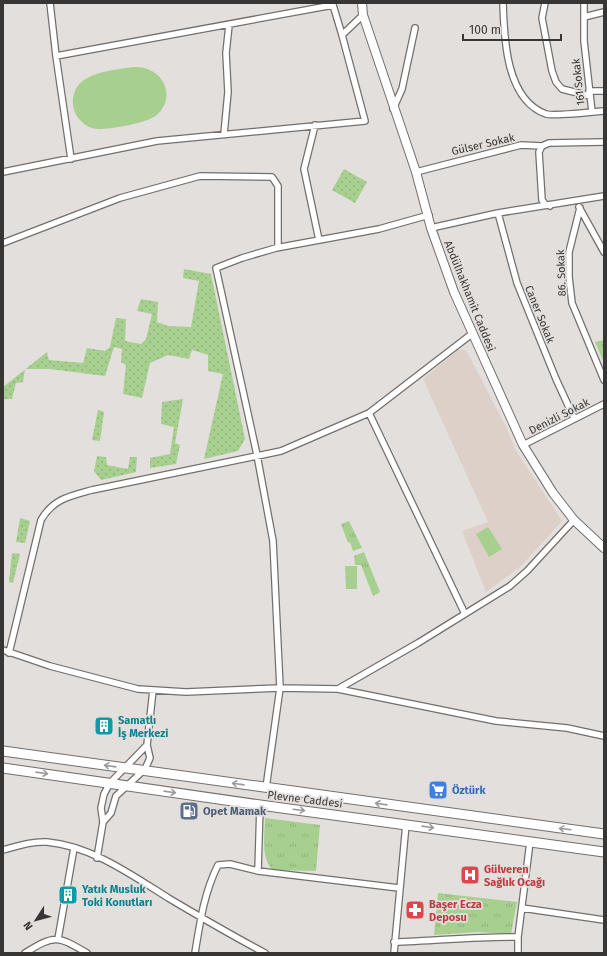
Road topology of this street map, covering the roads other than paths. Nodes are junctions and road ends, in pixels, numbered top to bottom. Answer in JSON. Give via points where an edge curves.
{"nodes":[{"id":1,"x":50,"y":3,"type":"edge"},
{"id":2,"x":362,"y":3,"type":"edge"},
{"id":3,"x":502,"y":3,"type":"edge"},
{"id":4,"x":545,"y":3,"type":"edge"},
{"id":5,"x":584,"y":3,"type":"edge"},
{"id":6,"x":333,"y":4,"type":"edge"},
{"id":7,"x":604,"y":12,"type":"edge"},
{"id":8,"x":363,"y":15,"type":"junction"},
{"id":9,"x":584,"y":17,"type":"junction"},
{"id":10,"x":229,"y":25,"type":"junction"},
{"id":11,"x":415,"y":28,"type":"dead end"},
{"id":12,"x":342,"y":35,"type":"junction"},
{"id":13,"x":56,"y":56,"type":"junction"},
{"id":14,"x":604,"y":91,"type":"edge"},
{"id":15,"x":590,"y":93,"type":"junction"},
{"id":16,"x":393,"y":109,"type":"junction"},
{"id":17,"x":604,"y":111,"type":"edge"},
{"id":18,"x":592,"y":112,"type":"junction"},
{"id":19,"x":315,"y":125,"type":"junction"},
{"id":20,"x":224,"y":134,"type":"junction"},
{"id":21,"x":604,"y":142,"type":"edge"},
{"id":22,"x":542,"y":146,"type":"junction"},
{"id":23,"x":71,"y":159,"type":"junction"},
{"id":24,"x":3,"y":172,"type":"edge"},
{"id":25,"x":416,"y":172,"type":"junction"},
{"id":26,"x":604,"y":196,"type":"edge"},
{"id":27,"x":577,"y":202,"type":"junction"},
{"id":28,"x":551,"y":206,"type":"junction"},
{"id":29,"x":580,"y":208,"type":"junction"},
{"id":30,"x":498,"y":213,"type":"junction"},
{"id":31,"x":429,"y":215,"type":"junction"},
{"id":32,"x":431,"y":228,"type":"junction"},
{"id":33,"x":319,"y":240,"type":"junction"},
{"id":34,"x":3,"y":243,"type":"edge"},
{"id":35,"x":278,"y":248,"type":"junction"},
{"id":36,"x":604,"y":252,"type":"edge"},
{"id":37,"x":473,"y":333,"type":"junction"},
{"id":38,"x":604,"y":380,"type":"edge"},
{"id":39,"x":604,"y":404,"type":"edge"},
{"id":40,"x":370,"y":413,"type":"junction"},
{"id":41,"x":574,"y":418,"type":"junction"},
{"id":42,"x":523,"y":445,"type":"junction"},
{"id":43,"x":257,"y":455,"type":"junction"},
{"id":44,"x":574,"y":520,"type":"junction"},
{"id":45,"x":603,"y":545,"type":"edge"},
{"id":46,"x":465,"y":614,"type":"junction"},
{"id":47,"x":3,"y":650,"type":"edge"},
{"id":48,"x":10,"y":653,"type":"junction"},
{"id":49,"x":280,"y":688,"type":"junction"},
{"id":50,"x":338,"y":689,"type":"junction"},
{"id":51,"x":153,"y":690,"type":"junction"},
{"id":52,"x":604,"y":736,"type":"edge"},
{"id":53,"x":147,"y":745,"type":"junction"},
{"id":54,"x":3,"y":751,"type":"edge"},
{"id":55,"x":3,"y":768,"type":"edge"},
{"id":56,"x":127,"y":768,"type":"junction"},
{"id":57,"x":143,"y":771,"type":"junction"},
{"id":58,"x":110,"y":784,"type":"junction"},
{"id":59,"x":126,"y":786,"type":"junction"},
{"id":60,"x":266,"y":788,"type":"junction"},
{"id":61,"x":260,"y":806,"type":"junction"},
{"id":62,"x":104,"y":822,"type":"junction"},
{"id":63,"x":406,"y":824,"type":"junction"},
{"id":64,"x":604,"y":834,"type":"edge"},
{"id":65,"x":530,"y":842,"type":"junction"},
{"id":66,"x":74,"y":848,"type":"junction"},
{"id":67,"x":3,"y":850,"type":"edge"},
{"id":68,"x":604,"y":852,"type":"edge"},
{"id":69,"x":97,"y":858,"type":"junction"},
{"id":70,"x":258,"y":871,"type":"junction"},
{"id":71,"x":399,"y":888,"type":"junction"},
{"id":72,"x":522,"y":908,"type":"junction"},
{"id":73,"x":201,"y":917,"type":"junction"},
{"id":74,"x":604,"y":920,"type":"edge"},
{"id":75,"x":518,"y":937,"type":"junction"},
{"id":76,"x":58,"y":939,"type":"junction"},
{"id":77,"x":394,"y":942,"type":"junction"},
{"id":78,"x":25,"y":953,"type":"edge"},
{"id":79,"x":87,"y":953,"type":"edge"},
{"id":80,"x":195,"y":953,"type":"edge"},
{"id":81,"x":265,"y":953,"type":"edge"},
{"id":82,"x":394,"y":953,"type":"edge"},
{"id":83,"x":518,"y":953,"type":"edge"}],
"edges":[{"from":1,"to":13,"type":"street"},
{"from":2,"to":8,"type":"main road","name":"Abdülhakhamit Caddesi"},
{"from":3,"to":18,"type":"street","via":[[509,65],[518,91],[532,105],[547,114]]},
{"from":4,"to":15,"type":"street","via":[[542,18],[556,82],[562,89]]},
{"from":5,"to":9,"type":"street","name":"161 Sokak"},
{"from":6,"to":10,"type":"street"},
{"from":6,"to":12,"type":"street"},
{"from":7,"to":9,"type":"street"},
{"from":8,"to":12,"type":"street"},
{"from":8,"to":16,"type":"main road","name":"Abdülhakhamit Caddesi"},
{"from":9,"to":15,"type":"street","name":"161 Sokak"},
{"from":10,"to":13,"type":"street"},
{"from":10,"to":20,"type":"street","via":[[226,53],[228,92]]},
{"from":11,"to":16,"type":"street","via":[[402,89]]},
{"from":12,"to":19,"type":"street","via":[[365,121]]},
{"from":13,"to":23,"type":"street"},
{"from":14,"to":15,"type":"street"},
{"from":15,"to":18,"type":"street","name":"161 Sokak"},
{"from":16,"to":25,"type":"main road","name":"Abdülhakhamit Caddesi"},
{"from":17,"to":18,"type":"street"},
{"from":19,"to":20,"type":"street"},
{"from":19,"to":33,"type":"street","via":[[304,169]]},
{"from":20,"to":23,"type":"street","via":[[157,141]]},
{"from":21,"to":22,"type":"street","name":"Gülser Sokak","via":[[549,143]]},
{"from":22,"to":25,"type":"street","name":"Gülser Sokak","via":[[521,145]]},
{"from":22,"to":28,"type":"street","via":[[539,152],[542,200]]},
{"from":23,"to":24,"type":"street"},
{"from":25,"to":31,"type":"main road","name":"Abdülhakhamit Caddesi"},
{"from":26,"to":27,"type":"street"},
{"from":27,"to":28,"type":"street"},
{"from":27,"to":29,"type":"street"},
{"from":28,"to":30,"type":"street"},
{"from":29,"to":36,"type":"street"},
{"from":29,"to":38,"type":"street","name":"86. Sokak","via":[[569,252],[572,303]]},
{"from":30,"to":32,"type":"street"},
{"from":30,"to":41,"type":"street","name":"Caner Sokak","via":[[520,290]]},
{"from":31,"to":32,"type":"main road","name":"Abdülhakhamit Caddesi"},
{"from":31,"to":33,"type":"street","via":[[379,229]]},
{"from":32,"to":37,"type":"main road","name":"Abdülhakhamit Caddesi","via":[[454,292]]},
{"from":33,"to":35,"type":"street"},
{"from":34,"to":35,"type":"street","via":[[120,198],[200,176],[272,177],[278,186]]},
{"from":35,"to":43,"type":"street","via":[[216,268]]},
{"from":37,"to":40,"type":"street"},
{"from":37,"to":42,"type":"main road","name":"Abdülhakhamit Caddesi"},
{"from":39,"to":41,"type":"street","name":"Denizli Sokak"},
{"from":40,"to":43,"type":"street","via":[[281,451]]},
{"from":40,"to":46,"type":"street"},
{"from":41,"to":42,"type":"street","name":"Denizli Sokak"},
{"from":42,"to":44,"type":"main road","name":"Abdülhakhamit Caddesi","via":[[553,494]]},
{"from":43,"to":48,"type":"street","via":[[92,490],[66,497],[49,508],[41,520]]},
{"from":43,"to":49,"type":"street","via":[[273,541]]},
{"from":44,"to":45,"type":"main road","name":"Abdülhakhamit Caddesi"},
{"from":44,"to":46,"type":"street","via":[[527,572],[510,586]]},
{"from":46,"to":50,"type":"street"},
{"from":47,"to":48,"type":"street"},
{"from":48,"to":51,"type":"street","via":[[138,689]]},
{"from":49,"to":50,"type":"street"},
{"from":49,"to":51,"type":"street","via":[[186,692]]},
{"from":49,"to":60,"type":"street"},
{"from":50,"to":52,"type":"street","via":[[496,721],[567,728]]},
{"from":51,"to":53,"type":"street"},
{"from":53,"to":56,"type":"street"},
{"from":53,"to":57,"type":"street","via":[[150,758]]},
{"from":56,"to":54,"type":"main road","name":"Plevne Caddesi","one_way":true},
{"from":55,"to":58,"type":"main road","name":"Plevne Caddesi","one_way":true},
{"from":56,"to":57,"type":"main road","name":"Plevne Caddesi"},
{"from":56,"to":58,"type":"street"},
{"from":57,"to":59,"type":"street"},
{"from":60,"to":57,"type":"main road","name":"Plevne Caddesi","one_way":true},
{"from":58,"to":59,"type":"main road","name":"Plevne Caddesi"},
{"from":58,"to":62,"type":"street","via":[[104,794],[101,808]]},
{"from":59,"to":61,"type":"main road","name":"Plevne Caddesi","one_way":true},
{"from":59,"to":62,"type":"street","via":[[116,796],[111,813]]},
{"from":64,"to":60,"type":"main road","name":"Plevne Caddesi","one_way":true},
{"from":61,"to":63,"type":"main road","name":"Plevne Caddesi","one_way":true},
{"from":61,"to":70,"type":"street"},
{"from":62,"to":69,"type":"street"},
{"from":63,"to":65,"type":"main road","name":"Plevne Caddesi","one_way":true},
{"from":63,"to":71,"type":"street"},
{"from":65,"to":68,"type":"main road","name":"Plevne Caddesi"},
{"from":65,"to":72,"type":"street"},
{"from":66,"to":67,"type":"street","via":[[48,842],[30,842]]},
{"from":66,"to":69,"type":"street"},
{"from":66,"to":76,"type":"street"},
{"from":69,"to":73,"type":"street","via":[[116,866]]},
{"from":70,"to":71,"type":"street"},
{"from":70,"to":73,"type":"street","via":[[230,864],[218,865],[209,883]]},
{"from":71,"to":77,"type":"street"},
{"from":72,"to":74,"type":"street"},
{"from":72,"to":75,"type":"street"},
{"from":73,"to":80,"type":"street"},
{"from":73,"to":81,"type":"street"},
{"from":75,"to":77,"type":"street","via":[[485,936]]},
{"from":75,"to":83,"type":"street"},
{"from":76,"to":78,"type":"street"},
{"from":76,"to":79,"type":"street"},
{"from":77,"to":82,"type":"street"}]}
